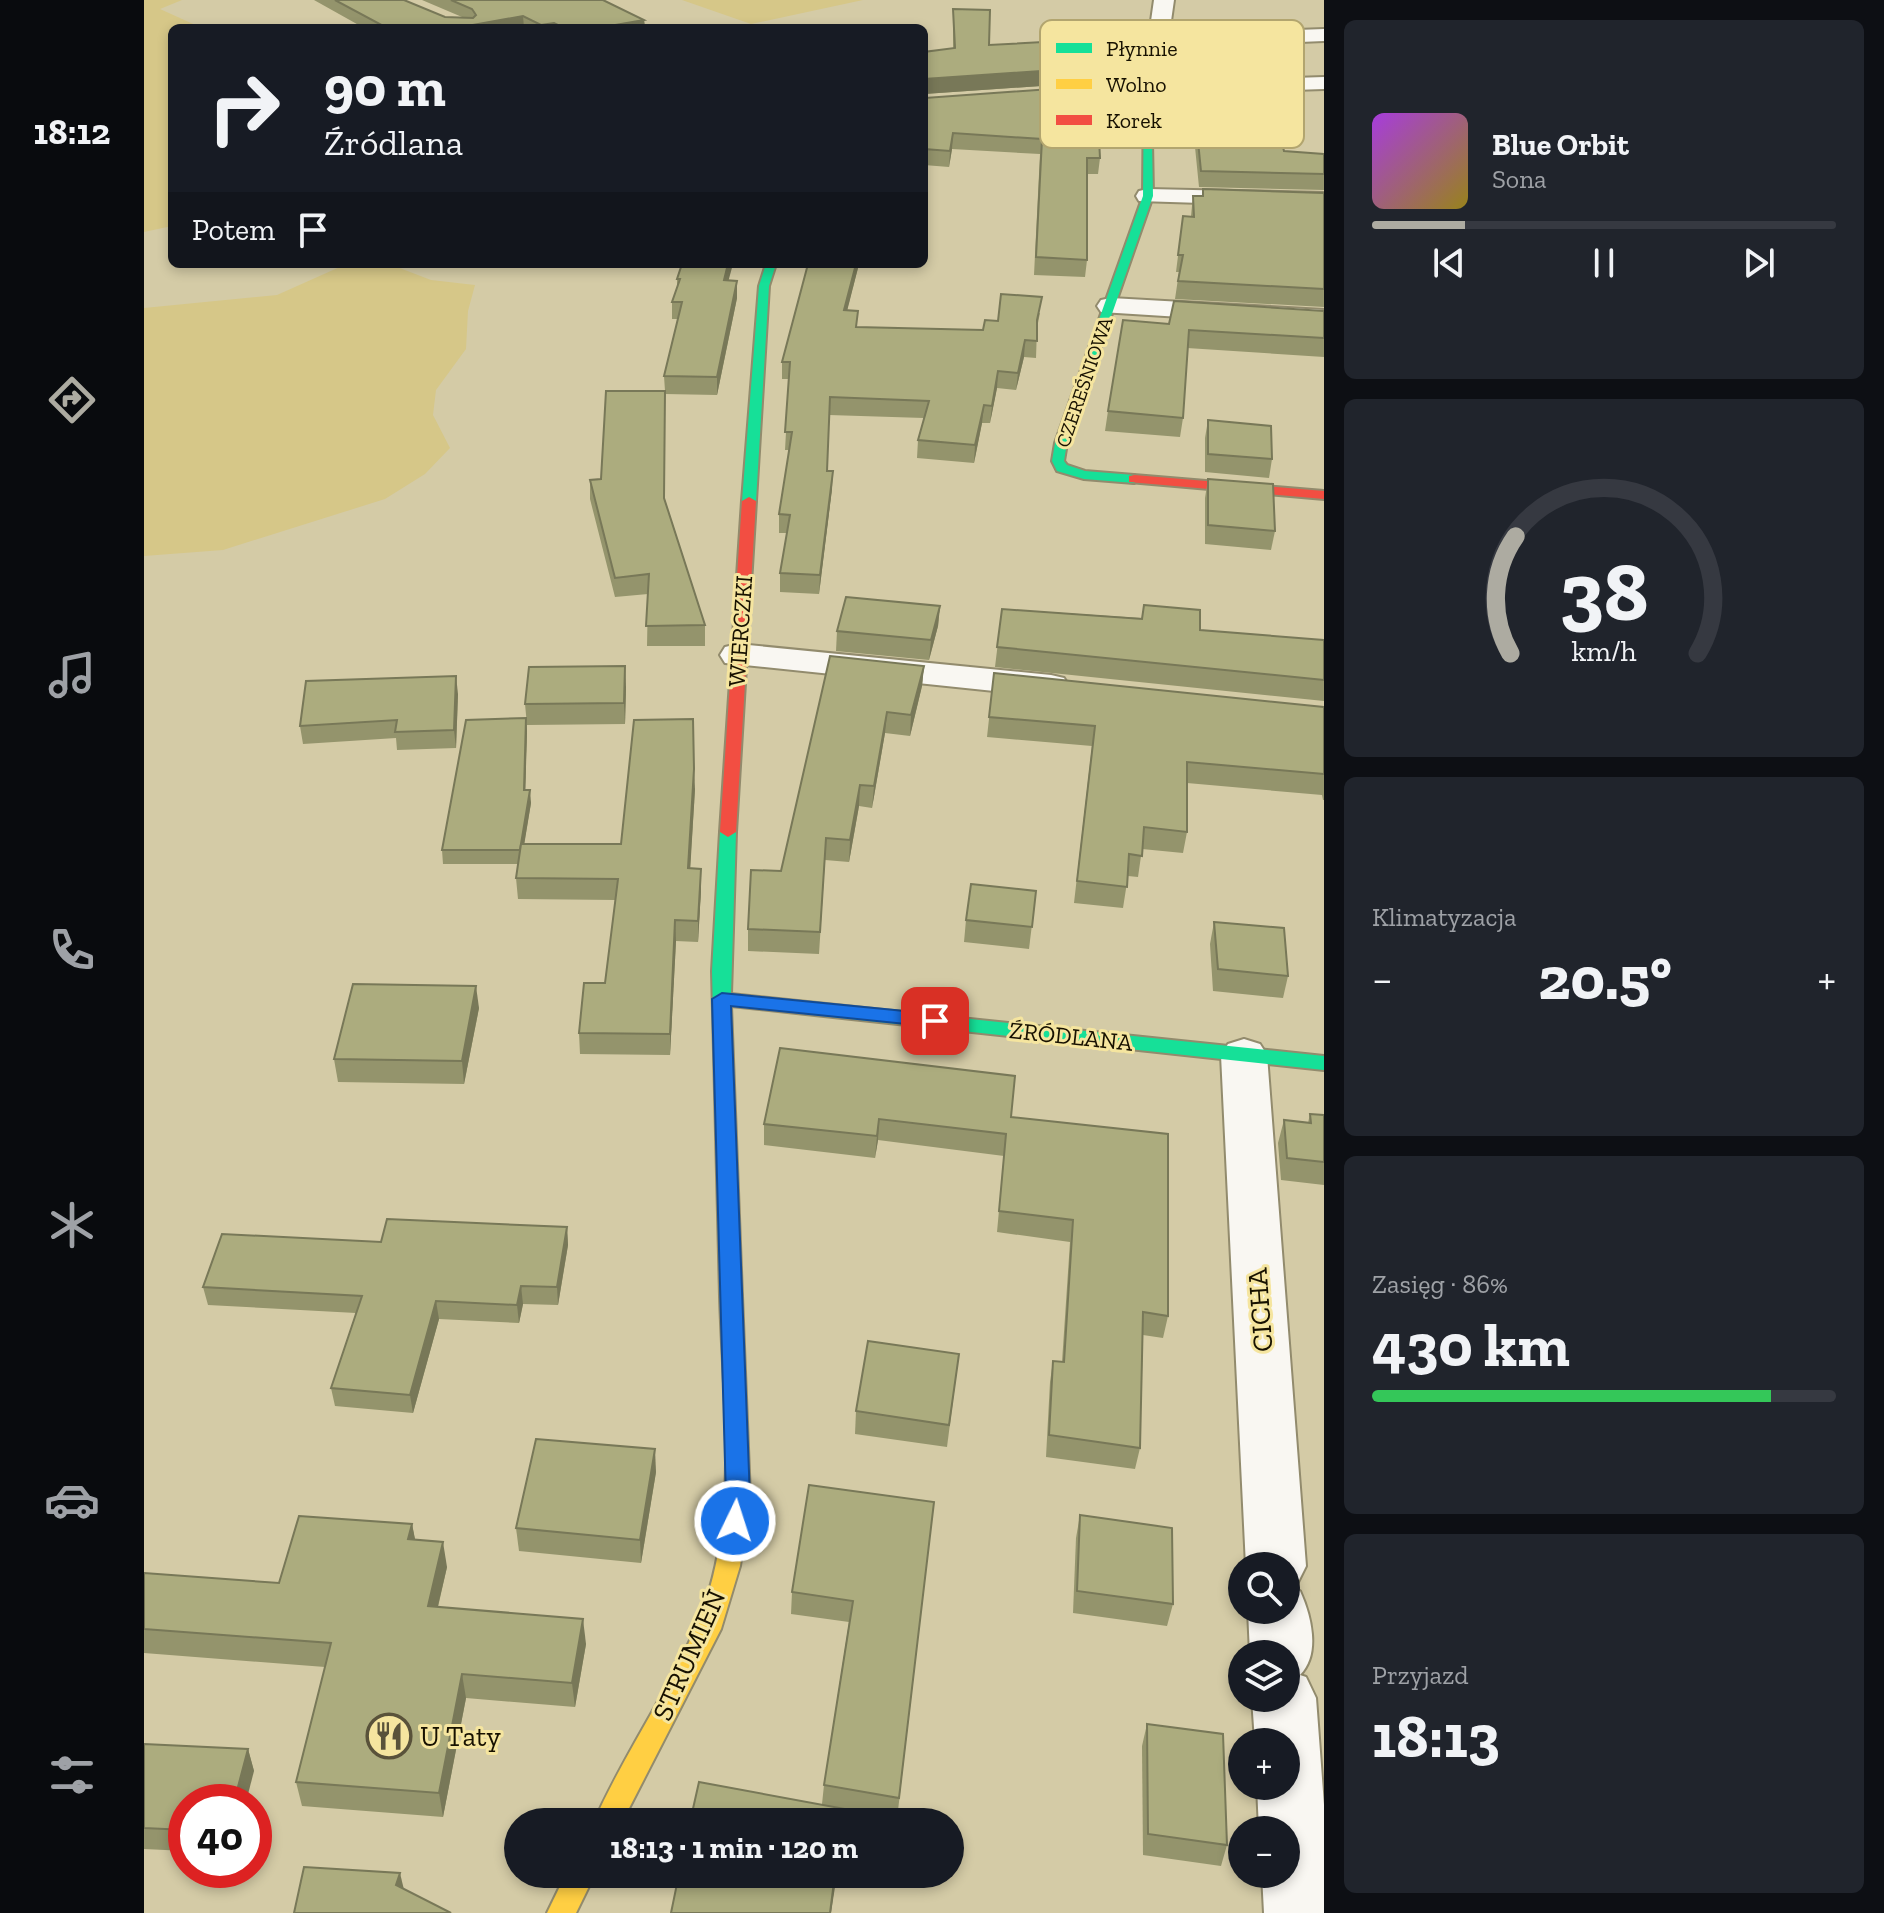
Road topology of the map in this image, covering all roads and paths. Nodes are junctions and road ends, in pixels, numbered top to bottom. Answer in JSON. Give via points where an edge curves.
{"nodes":[{"id":1,"x":1164,"y":0,"type":"edge"},
{"id":2,"x":1161,"y":20,"type":"edge"},
{"id":3,"x":1324,"y":35,"type":"edge"},
{"id":4,"x":1304,"y":36,"type":"edge"},
{"id":5,"x":1304,"y":83,"type":"edge"},
{"id":6,"x":1324,"y":83,"type":"edge"},
{"id":7,"x":1148,"y":148,"type":"edge"},
{"id":8,"x":1148,"y":196,"type":"junction"},
{"id":9,"x":1324,"y":200,"type":"edge"},
{"id":10,"x":770,"y":268,"type":"edge"},
{"id":11,"x":1111,"y":306,"type":"junction"},
{"id":12,"x":1324,"y":318,"type":"edge"},
{"id":13,"x":1324,"y":495,"type":"edge"},
{"id":14,"x":738,"y":655,"type":"junction"},
{"id":15,"x":1092,"y":690,"type":"edge"},
{"id":16,"x":722,"y":999,"type":"junction"},
{"id":17,"x":1244,"y":1055,"type":"junction"},
{"id":18,"x":1324,"y":1063,"type":"edge"},
{"id":19,"x":1275,"y":1552,"type":"edge"},
{"id":20,"x":1285,"y":1712,"type":"edge"},
{"id":21,"x":615,"y":1808,"type":"edge"},
{"id":22,"x":574,"y":1888,"type":"edge"},
{"id":23,"x":561,"y":1913,"type":"edge"},
{"id":24,"x":1298,"y":1913,"type":"edge"}],
"edges":[{"from":1,"to":2,"type":"street"},
{"from":3,"to":4,"type":"street"},
{"from":5,"to":6,"type":"street"},
{"from":7,"to":8,"type":"street","name":"CZEREŚNIOWA"},
{"from":8,"to":9,"type":"street"},
{"from":8,"to":11,"type":"street","name":"CZEREŚNIOWA"},
{"from":10,"to":14,"type":"street","name":"WIERCZKI","via":[[764,286]]},
{"from":11,"to":12,"type":"street"},
{"from":11,"to":13,"type":"street","name":"CZEREŚNIOWA","via":[[1061,443],[1062,468],[1084,475]]},
{"from":14,"to":15,"type":"street"},
{"from":14,"to":16,"type":"street","name":"WIERCZKI"},
{"from":16,"to":17,"type":"street","name":"ŹRÓDLANA"},
{"from":16,"to":21,"type":"street","name":"STRUMIEŃ","via":[[738,1498],[728,1566],[708,1629]]},
{"from":17,"to":18,"type":"street","name":"ŹRÓDLANA"},
{"from":17,"to":19,"type":"street","name":"CICHA"},
{"from":20,"to":24,"type":"street"},
{"from":22,"to":23,"type":"street"}]}
